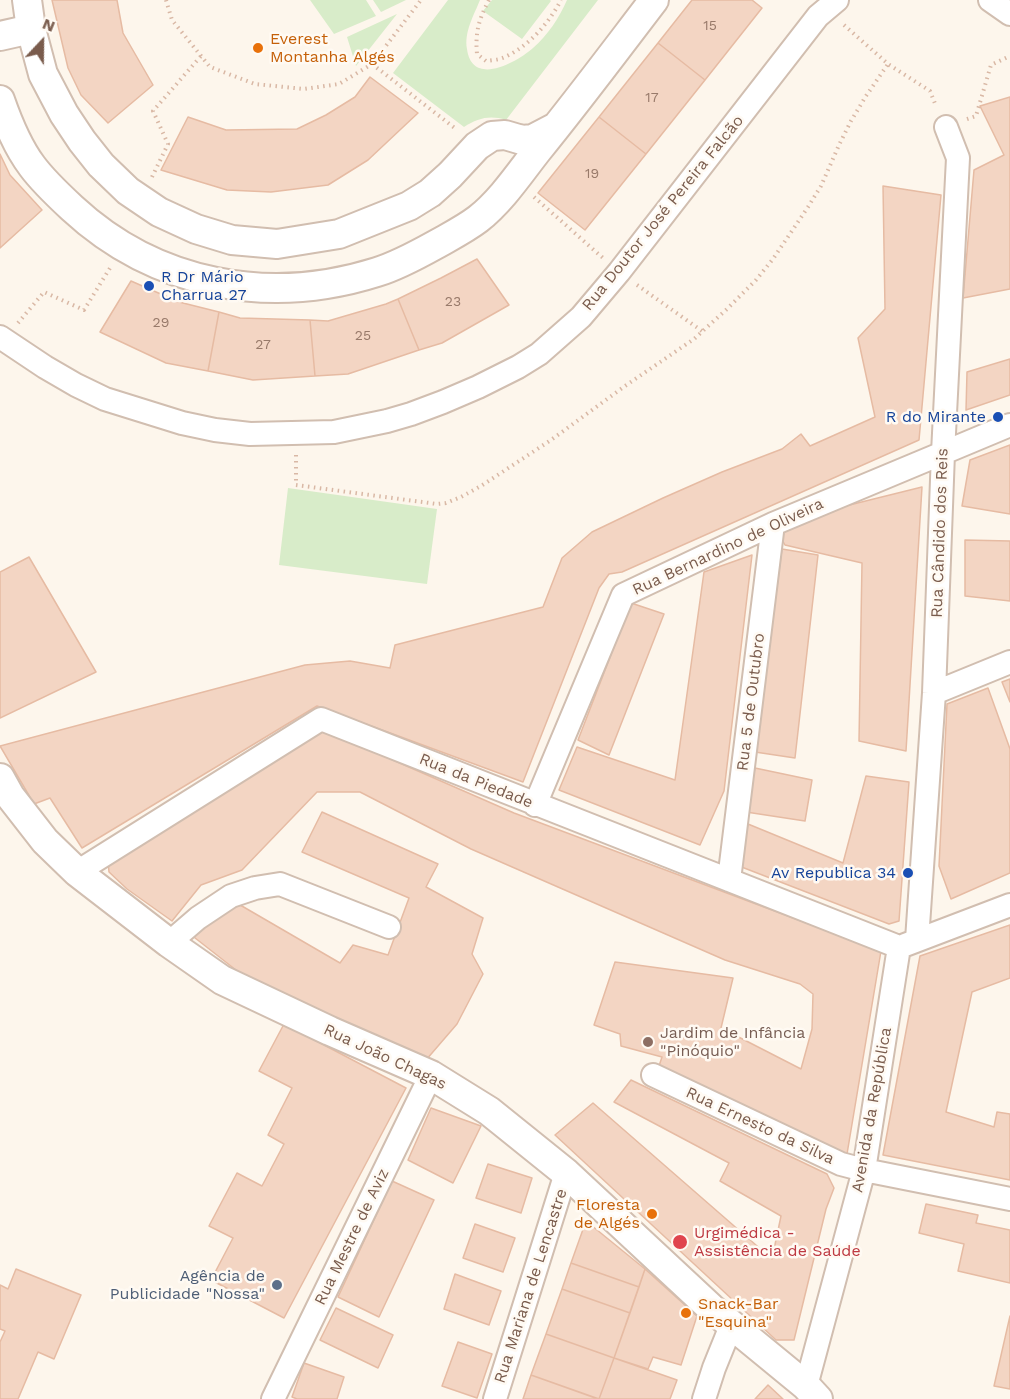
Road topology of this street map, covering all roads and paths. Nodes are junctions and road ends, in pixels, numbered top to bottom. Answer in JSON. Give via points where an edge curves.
{"nodes":[{"id":1,"x":27,"y":0,"type":"edge"},
{"id":2,"x":166,"y":0,"type":"edge"},
{"id":3,"x":421,"y":0,"type":"edge"},
{"id":4,"x":489,"y":0,"type":"edge"},
{"id":5,"x":561,"y":0,"type":"edge"},
{"id":6,"x":654,"y":0,"type":"edge"},
{"id":7,"x":990,"y":0,"type":"edge"},
{"id":8,"x":831,"y":4,"type":"edge"},
{"id":9,"x":1010,"y":14,"type":"edge"},
{"id":10,"x":31,"y":28,"type":"junction"},
{"id":11,"x":0,"y":36,"type":"edge"},
{"id":12,"x":201,"y":56,"type":"junction"},
{"id":13,"x":1010,"y":56,"type":"edge"},
{"id":14,"x":372,"y":64,"type":"junction"},
{"id":15,"x":888,"y":64,"type":"junction"},
{"id":16,"x":0,"y":100,"type":"edge"},
{"id":17,"x":558,"y":126,"type":"junction"},
{"id":18,"x":946,"y":127,"type":"junction"},
{"id":19,"x":485,"y":141,"type":"junction"},
{"id":20,"x":514,"y":180,"type":"junction"},
{"id":21,"x":142,"y":200,"type":"junction"},
{"id":22,"x":122,"y":247,"type":"junction"},
{"id":23,"x":2,"y":338,"type":"edge"},
{"id":24,"x":1010,"y":425,"type":"edge"},
{"id":25,"x":296,"y":433,"type":"junction"},
{"id":26,"x":943,"y":453,"type":"junction"},
{"id":27,"x":773,"y":524,"type":"junction"},
{"id":28,"x":1010,"y":662,"type":"edge"},
{"id":29,"x":934,"y":693,"type":"junction"},
{"id":30,"x":3,"y":795,"type":"edge"},
{"id":31,"x":535,"y":805,"type":"junction"},
{"id":32,"x":77,"y":872,"type":"junction"},
{"id":33,"x":729,"y":880,"type":"junction"},
{"id":34,"x":1010,"y":905,"type":"edge"},
{"id":35,"x":389,"y":927,"type":"dead end"},
{"id":36,"x":169,"y":944,"type":"junction"},
{"id":37,"x":908,"y":944,"type":"junction"},
{"id":38,"x":653,"y":1075,"type":"dead end"},
{"id":39,"x":431,"y":1076,"type":"junction"},
{"id":40,"x":864,"y":1170,"type":"junction"},
{"id":41,"x":566,"y":1173,"type":"junction"},
{"id":42,"x":1010,"y":1200,"type":"edge"},
{"id":43,"x":731,"y":1326,"type":"junction"},
{"id":44,"x":812,"y":1392,"type":"edge"},
{"id":45,"x":273,"y":1399,"type":"edge"},
{"id":46,"x":495,"y":1399,"type":"edge"},
{"id":47,"x":704,"y":1399,"type":"edge"}],
"edges":[{"from":1,"to":10,"type":"street"},
{"from":2,"to":12,"type":"path","via":[[171,20]]},
{"from":3,"to":14,"type":"path"},
{"from":4,"to":5,"type":"path","via":[[476,39],[477,54],[486,61],[503,58],[525,46]]},
{"from":6,"to":17,"type":"street"},
{"from":7,"to":9,"type":"street"},
{"from":8,"to":15,"type":"path"},
{"from":8,"to":25,"type":"street","name":"Rua Doutor José Pereira Falcão","via":[[602,293],[539,354],[478,387],[411,414],[334,432]]},
{"from":10,"to":11,"type":"street"},
{"from":10,"to":21,"type":"street","via":[[43,74],[64,114],[101,165]]},
{"from":12,"to":14,"type":"path","via":[[210,67],[255,84],[304,89],[339,84]]},
{"from":12,"to":21,"type":"path","via":[[153,111],[168,144]]},
{"from":13,"to":18,"type":"path","via":[[992,65],[976,116]]},
{"from":14,"to":19,"type":"path"},
{"from":15,"to":18,"type":"path","via":[[930,91]]},
{"from":15,"to":25,"type":"path","via":[[851,121],[821,186],[756,280],[694,339],[481,486],[436,504],[296,485]]},
{"from":16,"to":22,"type":"street","via":[[10,128],[31,165],[77,212]]},
{"from":17,"to":19,"type":"street","via":[[533,139],[505,135]]},
{"from":17,"to":20,"type":"street"},
{"from":18,"to":26,"type":"street","name":"Rua Cândido dos Reis","via":[[958,158]]},
{"from":19,"to":20,"type":"street","via":[[511,157]]},
{"from":19,"to":21,"type":"street","via":[[444,182],[409,206],[339,234],[312,239],[277,244],[232,240],[196,229]]},
{"from":20,"to":22,"type":"street","via":[[478,219],[450,237],[379,272],[341,282],[248,288],[209,282]]},
{"from":22,"to":23,"type":"path","via":[[84,310],[44,292]]},
{"from":23,"to":25,"type":"street","name":"Rua Doutor José Pereira Falcão","via":[[45,367],[105,399],[214,430]]},
{"from":24,"to":26,"type":"street","name":"Rua Bernardino de Oliveira"},
{"from":26,"to":27,"type":"street","name":"Rua Bernardino de Oliveira"},
{"from":26,"to":29,"type":"street","name":"Rua Cândido dos Reis"},
{"from":27,"to":31,"type":"street","name":"Rua Bernardino de Oliveira","via":[[623,595]]},
{"from":27,"to":33,"type":"street","name":"Rua 5 de Outubro"},
{"from":28,"to":29,"type":"street"},
{"from":29,"to":37,"type":"street","name":"Rua Cândido dos Reis"},
{"from":30,"to":32,"type":"street","name":"Rua João Chagas"},
{"from":31,"to":32,"type":"street","name":"Rua da Piedade","via":[[321,719]]},
{"from":31,"to":33,"type":"street","name":"Rua da Piedade"},
{"from":32,"to":36,"type":"street","name":"Rua João Chagas"},
{"from":33,"to":37,"type":"street","name":"Rua da Piedade"},
{"from":34,"to":37,"type":"street"},
{"from":35,"to":36,"type":"street","via":[[280,884],[231,896]]},
{"from":36,"to":39,"type":"street","name":"Rua João Chagas","via":[[222,980]]},
{"from":37,"to":40,"type":"street","name":"Avenida da República"},
{"from":38,"to":40,"type":"street","name":"Rua Ernesto da Silva","via":[[841,1164]]},
{"from":39,"to":41,"type":"street","name":"Rua João Chagas","via":[[489,1111]]},
{"from":39,"to":45,"type":"street","name":"Rua Mestre de Aviz"},
{"from":40,"to":42,"type":"street","name":"Rua Ernesto da Silva"},
{"from":40,"to":44,"type":"street","name":"Avenida da República"},
{"from":41,"to":43,"type":"street","name":"Rua João Chagas"},
{"from":41,"to":46,"type":"street","name":"Rua Mariana de Lencastre"},
{"from":43,"to":44,"type":"street","name":"Rua João Chagas"},
{"from":43,"to":47,"type":"street"}]}
